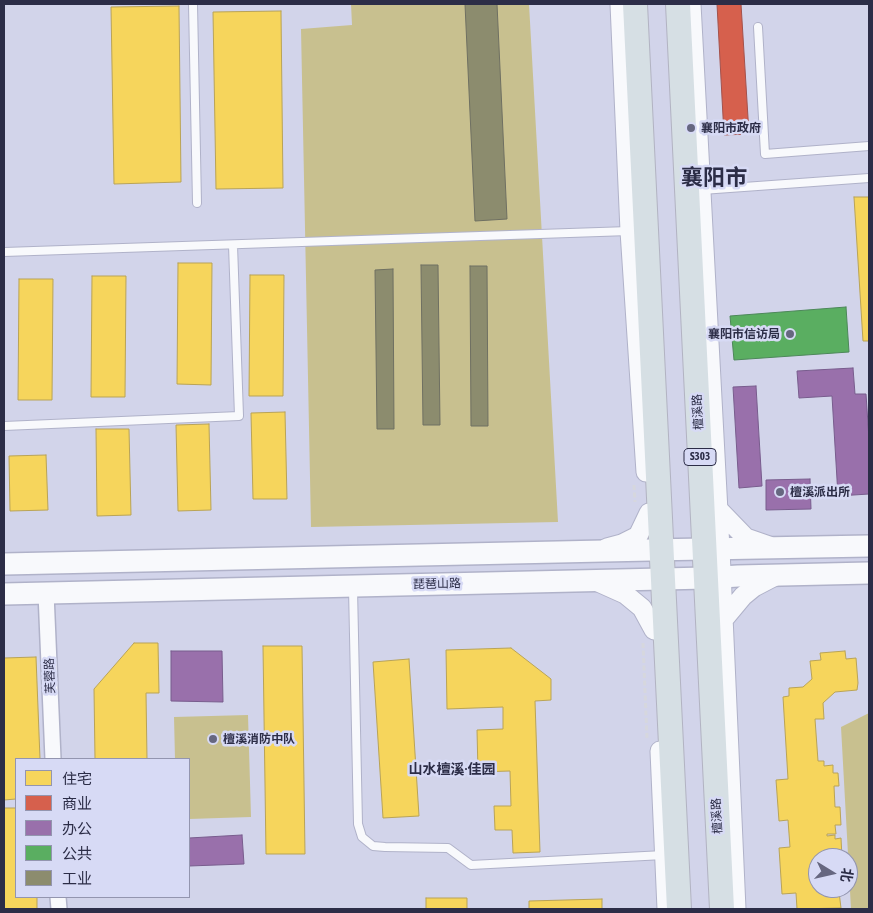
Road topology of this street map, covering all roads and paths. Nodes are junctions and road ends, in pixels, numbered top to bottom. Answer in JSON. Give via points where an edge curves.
{"nodes":[{"id":1,"x":193,"y":4,"type":"edge"},
{"id":2,"x":620,"y":4,"type":"edge"},
{"id":3,"x":635,"y":4,"type":"edge"},
{"id":4,"x":678,"y":4,"type":"edge"},
{"id":5,"x":691,"y":4,"type":"edge"},
{"id":6,"x":758,"y":27,"type":"dead end"},
{"id":7,"x":869,"y":146,"type":"edge"},
{"id":8,"x":869,"y":178,"type":"edge"},
{"id":9,"x":693,"y":191,"type":"junction"},
{"id":10,"x":197,"y":203,"type":"dead end"},
{"id":11,"x":638,"y":231,"type":"junction"},
{"id":12,"x":233,"y":245,"type":"junction"},
{"id":13,"x":4,"y":252,"type":"edge"},
{"id":14,"x":4,"y":426,"type":"edge"},
{"id":15,"x":717,"y":508,"type":"junction"},
{"id":16,"x":649,"y":513,"type":"junction"},
{"id":17,"x":869,"y":546,"type":"edge"},
{"id":18,"x":775,"y":548,"type":"junction"},
{"id":19,"x":712,"y":549,"type":"junction"},
{"id":20,"x":656,"y":550,"type":"junction"},
{"id":21,"x":598,"y":551,"type":"junction"},
{"id":22,"x":4,"y":564,"type":"edge"},
{"id":23,"x":869,"y":573,"type":"edge"},
{"id":24,"x":778,"y":575,"type":"junction"},
{"id":25,"x":713,"y":578,"type":"junction"},
{"id":26,"x":657,"y":579,"type":"junction"},
{"id":27,"x":595,"y":580,"type":"junction"},
{"id":28,"x":353,"y":586,"type":"junction"},
{"id":29,"x":46,"y":593,"type":"junction"},
{"id":30,"x":4,"y":594,"type":"edge"},
{"id":31,"x":723,"y":620,"type":"junction"},
{"id":32,"x":654,"y":630,"type":"junction"},
{"id":33,"x":53,"y":758,"type":"edge"},
{"id":34,"x":664,"y":855,"type":"junction"},
{"id":35,"x":666,"y":909,"type":"edge"},
{"id":36,"x":679,"y":909,"type":"edge"},
{"id":37,"x":722,"y":909,"type":"edge"},
{"id":38,"x":736,"y":909,"type":"edge"}],
"edges":[{"from":1,"to":10,"type":"lane"},
{"from":2,"to":11,"type":"street"},
{"from":3,"to":11,"type":"main road"},
{"from":4,"to":9,"type":"main road","name":"檀溪路","number":"S303"},
{"from":5,"to":9,"type":"street"},
{"from":6,"to":7,"type":"lane","via":[[765,154]]},
{"from":8,"to":9,"type":"lane"},
{"from":9,"to":15,"type":"street"},
{"from":9,"to":19,"type":"main road","name":"檀溪路","number":"S303"},
{"from":11,"to":12,"type":"lane"},
{"from":11,"to":16,"type":"street"},
{"from":11,"to":20,"type":"main road"},
{"from":12,"to":13,"type":"lane"},
{"from":12,"to":14,"type":"lane","via":[[239,416]]},
{"from":15,"to":18,"type":"street","via":[[746,538]]},
{"from":15,"to":19,"type":"street"},
{"from":16,"to":20,"type":"street"},
{"from":16,"to":21,"type":"street","via":[[638,536]]},
{"from":17,"to":18,"type":"main road"},
{"from":18,"to":19,"type":"main road"},
{"from":19,"to":20,"type":"main road"},
{"from":19,"to":25,"type":"main road","name":"檀溪路","number":"S303"},
{"from":20,"to":21,"type":"main road"},
{"from":20,"to":26,"type":"main road"},
{"from":21,"to":22,"type":"main road"},
{"from":23,"to":24,"type":"main road","name":"琵琶山路"},
{"from":24,"to":25,"type":"main road","name":"琵琶山路"},
{"from":24,"to":31,"type":"street","via":[[754,586]]},
{"from":25,"to":26,"type":"main road","name":"琵琶山路"},
{"from":25,"to":31,"type":"street"},
{"from":25,"to":37,"type":"main road","name":"檀溪路","number":"S303"},
{"from":26,"to":27,"type":"main road","name":"琵琶山路"},
{"from":26,"to":32,"type":"street"},
{"from":26,"to":36,"type":"main road"},
{"from":27,"to":28,"type":"main road","name":"琵琶山路"},
{"from":27,"to":32,"type":"street","via":[[625,594],[642,608]]},
{"from":28,"to":29,"type":"main road","name":"琵琶山路"},
{"from":28,"to":34,"type":"lane","via":[[358,824],[362,838],[373,846],[385,848],[448,848],[471,865]]},
{"from":29,"to":30,"type":"main road","name":"琵琶山路"},
{"from":29,"to":33,"type":"street","name":"芙蓉路"},
{"from":31,"to":38,"type":"street"},
{"from":32,"to":34,"type":"street"},
{"from":34,"to":35,"type":"street"}]}
